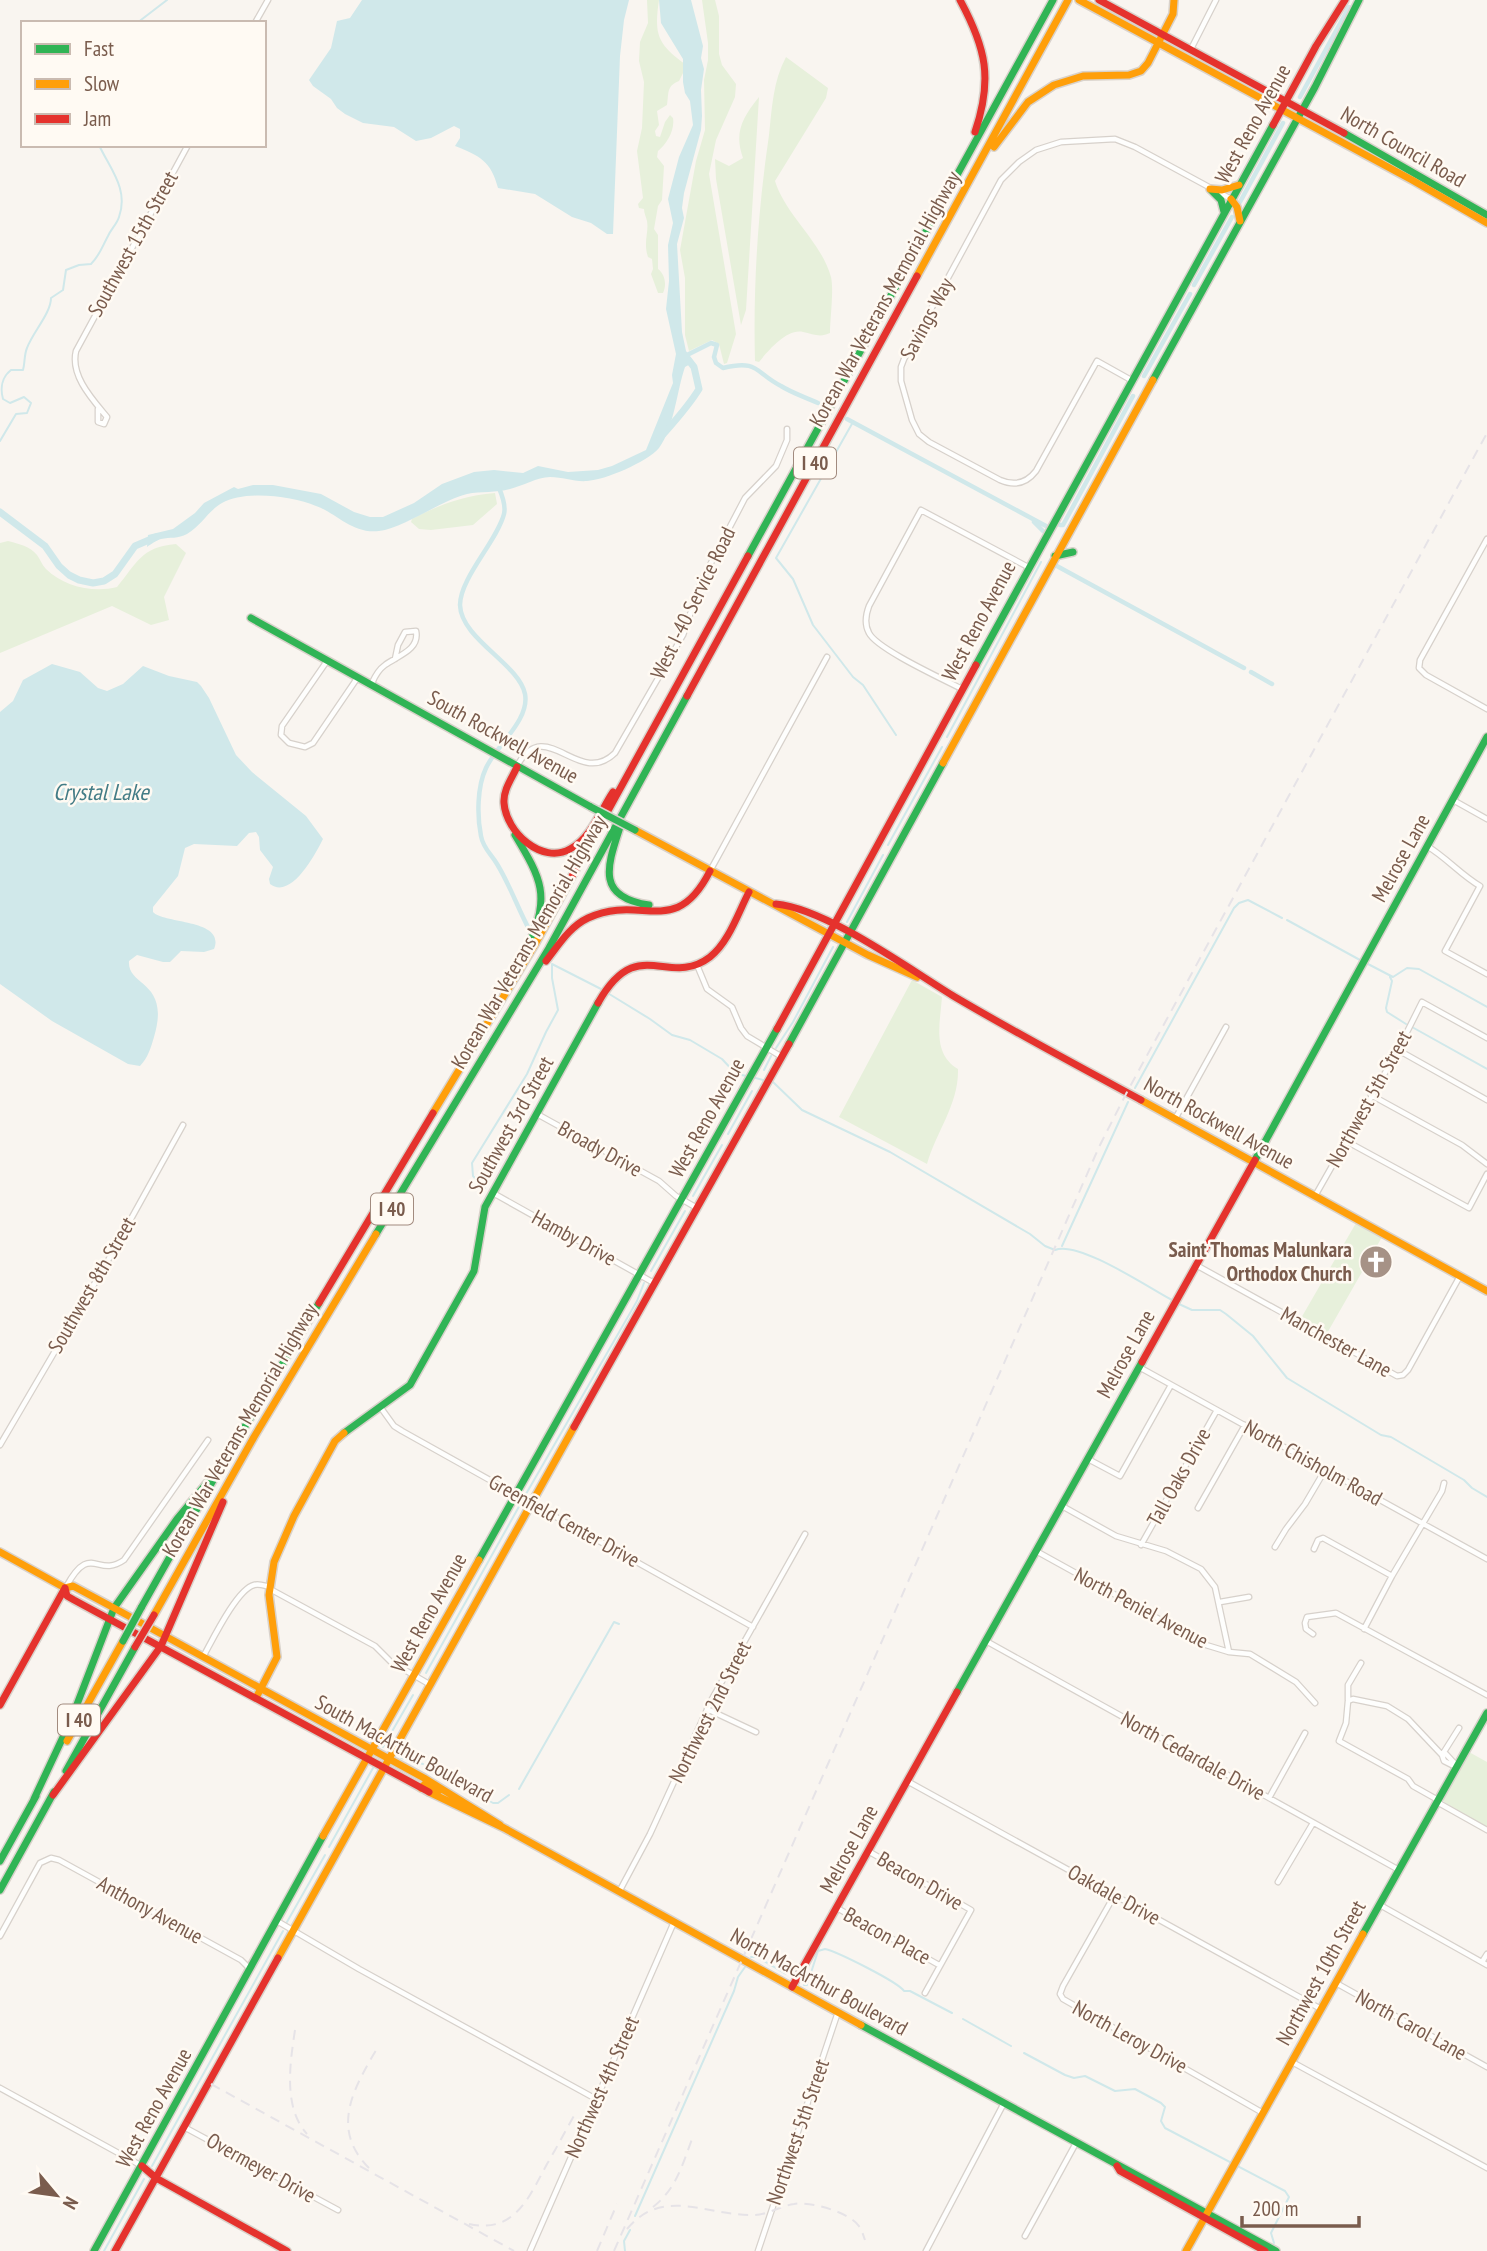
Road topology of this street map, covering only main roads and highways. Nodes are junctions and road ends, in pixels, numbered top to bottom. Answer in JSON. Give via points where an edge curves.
{"nodes":[{"id":1,"x":960,"y":0,"type":"edge"},
{"id":2,"x":1053,"y":0,"type":"edge"},
{"id":3,"x":1068,"y":0,"type":"edge"},
{"id":4,"x":1099,"y":0,"type":"edge"},
{"id":5,"x":1174,"y":0,"type":"edge"},
{"id":6,"x":1081,"y":1,"type":"edge"},
{"id":7,"x":1353,"y":1,"type":"edge"},
{"id":8,"x":1163,"y":35,"type":"junction"},
{"id":9,"x":1158,"y":44,"type":"junction"},
{"id":10,"x":1202,"y":57,"type":"junction"},
{"id":11,"x":1186,"y":59,"type":"junction"},
{"id":12,"x":1218,"y":65,"type":"junction"},
{"id":13,"x":1214,"y":74,"type":"junction"},
{"id":14,"x":1286,"y":101,"type":"junction"},
{"id":15,"x":1302,"y":109,"type":"junction"},
{"id":16,"x":1281,"y":110,"type":"junction"},
{"id":17,"x":1297,"y":119,"type":"junction"},
{"id":18,"x":960,"y":170,"type":"junction"},
{"id":19,"x":970,"y":180,"type":"junction"},
{"id":20,"x":1240,"y":184,"type":"junction"},
{"id":21,"x":1231,"y":199,"type":"junction"},
{"id":22,"x":1224,"y":212,"type":"junction"},
{"id":23,"x":1487,"y":215,"type":"edge"},
{"id":24,"x":1240,"y":221,"type":"junction"},
{"id":25,"x":1487,"y":223,"type":"edge"},
{"id":26,"x":1184,"y":285,"type":"junction"},
{"id":27,"x":1200,"y":294,"type":"junction"},
{"id":28,"x":1131,"y":380,"type":"junction"},
{"id":29,"x":1147,"y":388,"type":"junction"},
{"id":30,"x":1073,"y":552,"type":"dead end"},
{"id":31,"x":1055,"y":556,"type":"junction"},
{"id":32,"x":251,"y":618,"type":"dead end"},
{"id":33,"x":1487,"y":737,"type":"edge"},
{"id":34,"x":936,"y":738,"type":"junction"},
{"id":35,"x":952,"y":746,"type":"junction"},
{"id":36,"x":639,"y":757,"type":"junction"},
{"id":37,"x":517,"y":767,"type":"junction"},
{"id":38,"x":629,"y":803,"type":"junction"},
{"id":39,"x":877,"y":847,"type":"junction"},
{"id":40,"x":893,"y":856,"type":"junction"},
{"id":41,"x":710,"y":871,"type":"junction"},
{"id":42,"x":749,"y":892,"type":"junction"},
{"id":43,"x":776,"y":904,"type":"junction"},
{"id":44,"x":835,"y":926,"type":"junction"},
{"id":45,"x":850,"y":934,"type":"junction"},
{"id":46,"x":830,"y":935,"type":"junction"},
{"id":47,"x":845,"y":943,"type":"junction"},
{"id":48,"x":530,"y":982,"type":"junction"},
{"id":49,"x":512,"y":985,"type":"junction"},
{"id":50,"x":934,"y":985,"type":"junction"},
{"id":51,"x":716,"y":1136,"type":"junction"},
{"id":52,"x":732,"y":1145,"type":"junction"},
{"id":53,"x":1254,"y":1162,"type":"junction"},
{"id":54,"x":1486,"y":1289,"type":"edge"},
{"id":55,"x":220,"y":1468,"type":"junction"},
{"id":56,"x":234,"y":1472,"type":"junction"},
{"id":57,"x":0,"y":1552,"type":"edge"},
{"id":58,"x":65,"y":1588,"type":"junction"},
{"id":59,"x":114,"y":1608,"type":"junction"},
{"id":60,"x":110,"y":1618,"type":"junction"},
{"id":61,"x":166,"y":1637,"type":"junction"},
{"id":62,"x":162,"y":1646,"type":"junction"},
{"id":63,"x":261,"y":1689,"type":"junction"},
{"id":64,"x":256,"y":1698,"type":"junction"},
{"id":65,"x":0,"y":1705,"type":"edge"},
{"id":66,"x":1487,"y":1713,"type":"edge"},
{"id":67,"x":309,"y":1716,"type":"junction"},
{"id":68,"x":292,"y":1718,"type":"junction"},
{"id":69,"x":331,"y":1727,"type":"junction"},
{"id":70,"x":312,"y":1729,"type":"junction"},
{"id":71,"x":373,"y":1750,"type":"junction"},
{"id":72,"x":368,"y":1759,"type":"junction"},
{"id":73,"x":389,"y":1759,"type":"junction"},
{"id":74,"x":384,"y":1768,"type":"junction"},
{"id":75,"x":421,"y":1788,"type":"junction"},
{"id":76,"x":445,"y":1791,"type":"junction"},
{"id":77,"x":53,"y":1795,"type":"junction"},
{"id":78,"x":34,"y":1799,"type":"junction"},
{"id":79,"x":504,"y":1828,"type":"junction"},
{"id":80,"x":318,"y":1846,"type":"junction"},
{"id":81,"x":334,"y":1856,"type":"junction"},
{"id":82,"x":0,"y":1861,"type":"edge"},
{"id":83,"x":0,"y":1890,"type":"edge"},
{"id":84,"x":792,"y":1987,"type":"junction"},
{"id":85,"x":142,"y":2166,"type":"junction"},
{"id":86,"x":156,"y":2178,"type":"junction"},
{"id":87,"x":1206,"y":2215,"type":"junction"},
{"id":88,"x":94,"y":2251,"type":"edge"},
{"id":89,"x":115,"y":2251,"type":"edge"},
{"id":90,"x":288,"y":2251,"type":"edge"},
{"id":91,"x":1186,"y":2251,"type":"edge"},
{"id":92,"x":1265,"y":2251,"type":"edge"},
{"id":93,"x":1276,"y":2251,"type":"edge"}],
"edges":[{"from":1,"to":18,"type":"main road","via":[[981,43],[987,78],[984,108]]},
{"from":2,"to":18,"type":"main road","name":"Korean War Veterans Memorial Highway","number":"I 40"},
{"from":3,"to":19,"type":"main road","name":"Korean War Veterans Memorial Highway","number":"I 40"},
{"from":4,"to":8,"type":"main road","name":"North Council Road"},
{"from":5,"to":8,"type":"main road"},
{"from":6,"to":9,"type":"main road","name":"North Council Road"},
{"from":7,"to":14,"type":"main road","name":"West Reno Avenue"},
{"from":7,"to":15,"type":"main road","name":"West Reno Avenue"},
{"from":8,"to":9,"type":"main road"},
{"from":8,"to":10,"type":"main road","name":"North Council Road"},
{"from":9,"to":11,"type":"main road","name":"North Council Road"},
{"from":9,"to":19,"type":"main road","via":[[1145,68],[1136,74],[1075,78],[1034,96]]},
{"from":10,"to":11,"type":"main road"},
{"from":10,"to":12,"type":"main road","name":"North Council Road"},
{"from":11,"to":13,"type":"main road","name":"North Council Road"},
{"from":12,"to":13,"type":"main road"},
{"from":12,"to":14,"type":"main road","name":"North Council Road"},
{"from":13,"to":16,"type":"main road","name":"North Council Road"},
{"from":14,"to":15,"type":"main road","name":"North Council Road"},
{"from":14,"to":16,"type":"main road","name":"West Reno Avenue"},
{"from":15,"to":17,"type":"main road","name":"West Reno Avenue"},
{"from":15,"to":23,"type":"main road","name":"North Council Road"},
{"from":16,"to":17,"type":"main road","name":"North Council Road"},
{"from":16,"to":20,"type":"main road","name":"West Reno Avenue"},
{"from":17,"to":24,"type":"main road","name":"West Reno Avenue"},
{"from":17,"to":25,"type":"main road","name":"North Council Road"},
{"from":18,"to":36,"type":"main road","name":"Korean War Veterans Memorial Highway","number":"I 40"},
{"from":19,"to":38,"type":"main road","name":"Korean War Veterans Memorial Highway","number":"I 40"},
{"from":20,"to":21,"type":"main road","name":"West Reno Avenue"},
{"from":20,"to":22,"type":"main road","via":[[1210,189],[1221,200]]},
{"from":21,"to":22,"type":"main road","name":"West Reno Avenue"},
{"from":21,"to":24,"type":"main road"},
{"from":22,"to":26,"type":"main road","name":"West Reno Avenue"},
{"from":24,"to":27,"type":"main road","name":"West Reno Avenue"},
{"from":26,"to":27,"type":"main road"},
{"from":26,"to":28,"type":"main road","name":"West Reno Avenue"},
{"from":27,"to":29,"type":"main road","name":"West Reno Avenue"},
{"from":28,"to":29,"type":"main road"},
{"from":28,"to":34,"type":"main road","name":"West Reno Avenue"},
{"from":29,"to":31,"type":"main road","name":"West Reno Avenue"},
{"from":30,"to":31,"type":"main road"},
{"from":31,"to":35,"type":"main road","name":"West Reno Avenue"},
{"from":32,"to":37,"type":"main road","name":"South Rockwell Avenue"},
{"from":33,"to":53,"type":"main road","name":"Melrose Lane"},
{"from":34,"to":35,"type":"main road"},
{"from":34,"to":39,"type":"main road","name":"West Reno Avenue"},
{"from":35,"to":40,"type":"main road","name":"West Reno Avenue"},
{"from":36,"to":37,"type":"main road","via":[[582,838],[558,853],[531,846],[506,812],[505,795]]},
{"from":36,"to":49,"type":"main road","name":"Korean War Veterans Memorial Highway","number":"I 40"},
{"from":37,"to":41,"type":"main road","name":"South Rockwell Avenue","bridge":true},
{"from":37,"to":49,"type":"main road","via":[[502,790],[500,804],[504,819],[537,873],[543,902],[539,923]]},
{"from":38,"to":41,"type":"main road","via":[[608,863],[611,885],[618,894],[643,905],[678,903],[691,895]]},
{"from":38,"to":48,"type":"main road","name":"Korean War Veterans Memorial Highway","number":"I 40"},
{"from":39,"to":40,"type":"main road"},
{"from":39,"to":44,"type":"main road","name":"West Reno Avenue"},
{"from":40,"to":45,"type":"main road","name":"West Reno Avenue"},
{"from":41,"to":42,"type":"main road","name":"South Rockwell Avenue"},
{"from":41,"to":48,"type":"main road","via":[[699,894],[684,908],[608,912],[581,922]]},
{"from":42,"to":43,"type":"main road","name":"South Rockwell Avenue"},
{"from":42,"to":63,"type":"main road","name":"Southwest 3rd Street","via":[[707,959],[680,968],[634,965],[607,987],[493,1193],[481,1218],[478,1255],[470,1280],[412,1383],[335,1441],[285,1532],[270,1588],[277,1657]]},
{"from":43,"to":44,"type":"main road","name":"North Rockwell Avenue","via":[[794,906]]},
{"from":43,"to":46,"type":"main road","name":"North Rockwell Avenue"},
{"from":44,"to":45,"type":"main road","name":"North Rockwell Avenue"},
{"from":44,"to":46,"type":"main road","name":"West Reno Avenue"},
{"from":45,"to":47,"type":"main road","name":"West Reno Avenue"},
{"from":45,"to":50,"type":"main road","name":"North Rockwell Avenue"},
{"from":46,"to":47,"type":"main road","name":"North Rockwell Avenue"},
{"from":46,"to":51,"type":"main road","name":"West Reno Avenue"},
{"from":47,"to":50,"type":"main road","name":"North Rockwell Avenue"},
{"from":47,"to":52,"type":"main road","name":"West Reno Avenue"},
{"from":48,"to":56,"type":"main road","name":"Korean War Veterans Memorial Highway","number":"I 40"},
{"from":49,"to":55,"type":"main road","name":"Korean War Veterans Memorial Highway","number":"I 40"},
{"from":50,"to":53,"type":"main road","name":"North Rockwell Avenue"},
{"from":51,"to":52,"type":"main road"},
{"from":51,"to":71,"type":"main road","name":"West Reno Avenue"},
{"from":52,"to":73,"type":"main road","name":"West Reno Avenue"},
{"from":53,"to":54,"type":"main road","name":"North Rockwell Avenue"},
{"from":53,"to":84,"type":"main road","name":"Melrose Lane"},
{"from":55,"to":59,"type":"main road"},
{"from":55,"to":78,"type":"main road","name":"Korean War Veterans Memorial Highway","number":"I 40","bridge":true},
{"from":56,"to":61,"type":"main road"},
{"from":56,"to":77,"type":"main road","name":"Korean War Veterans Memorial Highway","number":"I 40","bridge":true},
{"from":57,"to":58,"type":"main road","name":"South MacArthur Boulevard"},
{"from":58,"to":59,"type":"main road","name":"South MacArthur Boulevard","via":[[73,1586]]},
{"from":58,"to":60,"type":"main road","name":"South MacArthur Boulevard","via":[[67,1595]]},
{"from":58,"to":65,"type":"main road"},
{"from":59,"to":60,"type":"main road"},
{"from":59,"to":61,"type":"main road","name":"South MacArthur Boulevard"},
{"from":60,"to":62,"type":"main road","name":"South MacArthur Boulevard"},
{"from":60,"to":78,"type":"main road"},
{"from":61,"to":62,"type":"main road"},
{"from":61,"to":63,"type":"main road","name":"South MacArthur Boulevard"},
{"from":62,"to":64,"type":"main road","name":"South MacArthur Boulevard"},
{"from":62,"to":77,"type":"main road"},
{"from":63,"to":64,"type":"main road","name":"Southwest 3rd Street"},
{"from":63,"to":67,"type":"main road","name":"South MacArthur Boulevard"},
{"from":64,"to":68,"type":"main road","name":"South MacArthur Boulevard"},
{"from":66,"to":87,"type":"main road","name":"Northwest 10th Street"},
{"from":67,"to":68,"type":"main road"},
{"from":67,"to":69,"type":"main road","name":"South MacArthur Boulevard"},
{"from":68,"to":70,"type":"main road","name":"South MacArthur Boulevard"},
{"from":69,"to":70,"type":"main road","via":[[316,1724]]},
{"from":69,"to":71,"type":"main road","name":"South MacArthur Boulevard"},
{"from":70,"to":72,"type":"main road","name":"South MacArthur Boulevard"},
{"from":71,"to":72,"type":"main road","name":"West Reno Avenue"},
{"from":71,"to":73,"type":"main road","name":"South MacArthur Boulevard"},
{"from":72,"to":74,"type":"main road","name":"South MacArthur Boulevard"},
{"from":72,"to":80,"type":"main road","name":"West Reno Avenue"},
{"from":73,"to":74,"type":"main road","name":"West Reno Avenue"},
{"from":73,"to":76,"type":"main road","name":"South MacArthur Boulevard"},
{"from":74,"to":75,"type":"main road","name":"South MacArthur Boulevard"},
{"from":74,"to":81,"type":"main road","name":"West Reno Avenue"},
{"from":75,"to":76,"type":"main road","via":[[425,1784]]},
{"from":75,"to":79,"type":"main road","name":"South MacArthur Boulevard"},
{"from":76,"to":79,"type":"main road","name":"South MacArthur Boulevard"},
{"from":77,"to":83,"type":"main road","name":"Korean War Veterans Memorial Highway","number":"I 40"},
{"from":78,"to":82,"type":"main road","name":"Korean War Veterans Memorial Highway","number":"I 40"},
{"from":79,"to":84,"type":"main road","name":"North MacArthur Boulevard"},
{"from":80,"to":81,"type":"main road"},
{"from":80,"to":85,"type":"main road","name":"West Reno Avenue"},
{"from":81,"to":86,"type":"main road","name":"West Reno Avenue"},
{"from":84,"to":87,"type":"main road","name":"North MacArthur Boulevard"},
{"from":85,"to":86,"type":"main road"},
{"from":85,"to":88,"type":"main road","name":"West Reno Avenue"},
{"from":86,"to":89,"type":"main road","name":"West Reno Avenue"},
{"from":86,"to":90,"type":"main road"},
{"from":87,"to":91,"type":"main road","name":"Northwest 10th Street"},
{"from":87,"to":92,"type":"main road","name":"North MacArthur Boulevard"},
{"from":87,"to":93,"type":"main road","name":"North MacArthur Boulevard"}]}
